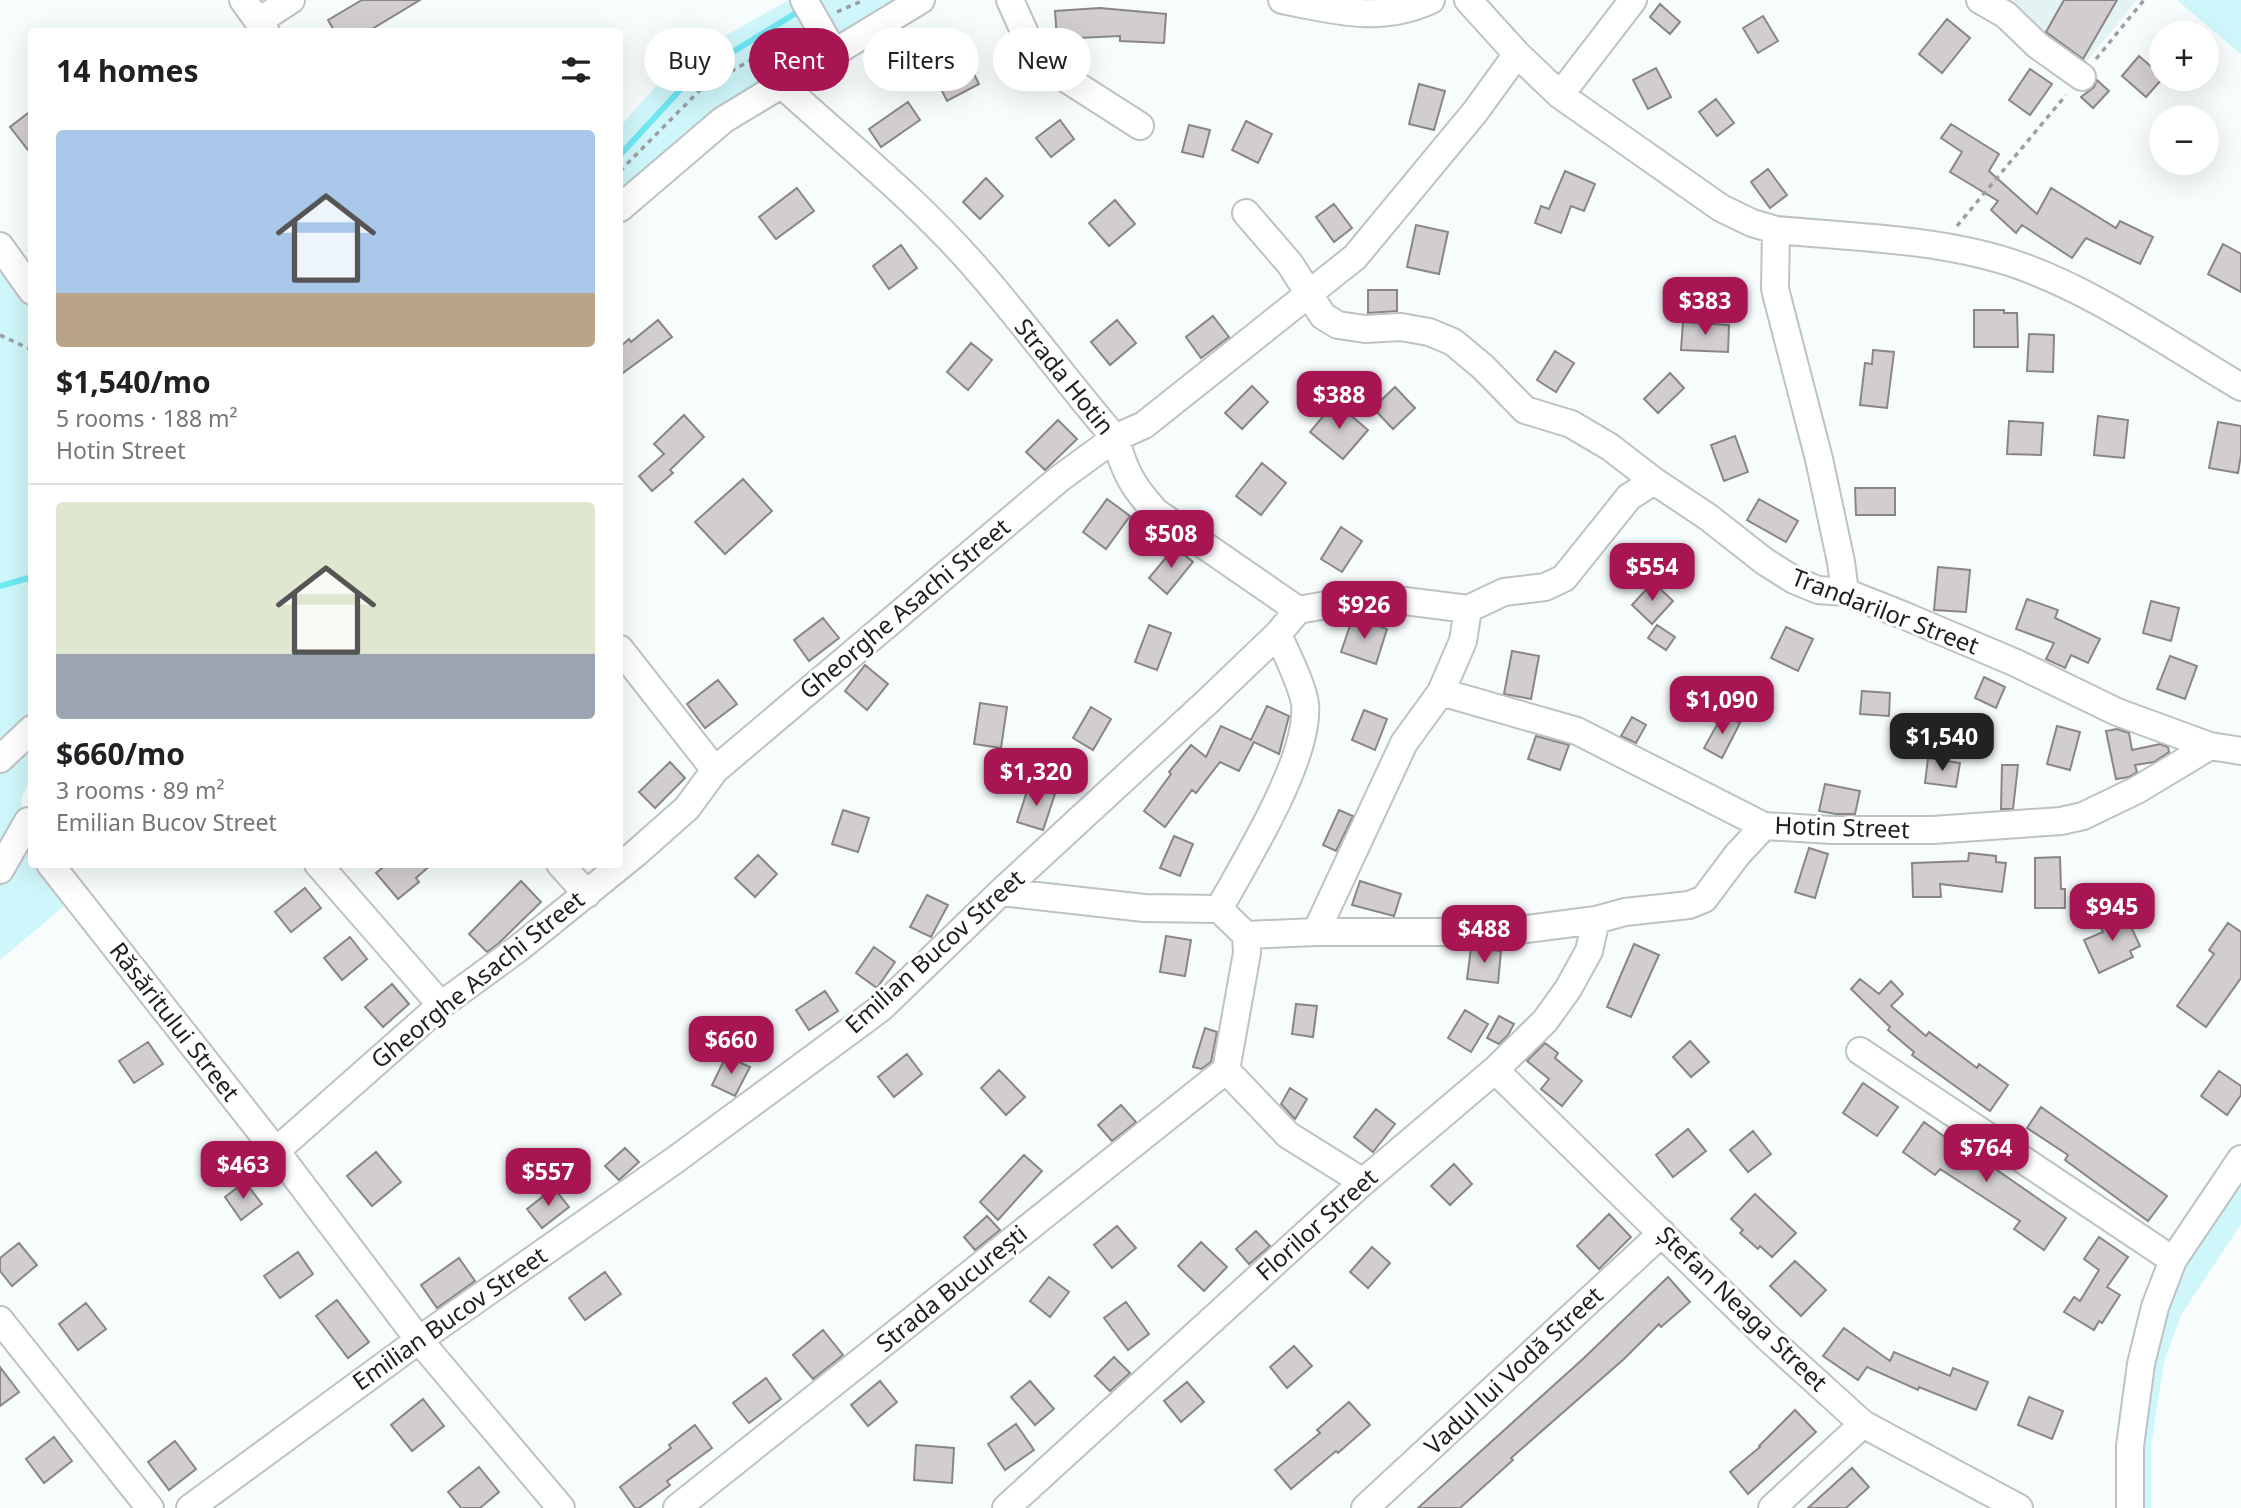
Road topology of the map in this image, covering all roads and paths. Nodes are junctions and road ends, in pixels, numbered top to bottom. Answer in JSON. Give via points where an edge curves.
{"nodes":[{"id":1,"x":243,"y":0,"type":"edge"},
{"id":2,"x":291,"y":0,"type":"edge"},
{"id":3,"x":864,"y":0,"type":"edge"},
{"id":4,"x":921,"y":0,"type":"edge"},
{"id":5,"x":1010,"y":0,"type":"edge"},
{"id":6,"x":1282,"y":0,"type":"edge"},
{"id":7,"x":1431,"y":0,"type":"edge"},
{"id":8,"x":1468,"y":0,"type":"edge"},
{"id":9,"x":1980,"y":0,"type":"edge"},
{"id":10,"x":2144,"y":0,"type":"edge"},
{"id":11,"x":1632,"y":1,"type":"edge"},
{"id":12,"x":812,"y":13,"type":"edge"},
{"id":13,"x":262,"y":26,"type":"edge"},
{"id":14,"x":849,"y":42,"type":"edge"},
{"id":15,"x":1517,"y":54,"type":"junction"},
{"id":16,"x":2081,"y":77,"type":"junction"},
{"id":17,"x":770,"y":91,"type":"edge"},
{"id":18,"x":789,"y":91,"type":"edge"},
{"id":19,"x":1560,"y":95,"type":"junction"},
{"id":20,"x":1140,"y":126,"type":"dead end"},
{"id":21,"x":623,"y":168,"type":"edge"},
{"id":22,"x":623,"y":205,"type":"edge"},
{"id":23,"x":1246,"y":213,"type":"dead end"},
{"id":24,"x":1776,"y":230,"type":"junction"},
{"id":25,"x":0,"y":246,"type":"edge"},
{"id":26,"x":1940,"y":247,"type":"junction"},
{"id":27,"x":28,"y":285,"type":"edge"},
{"id":28,"x":1309,"y":294,"type":"junction"},
{"id":29,"x":0,"y":335,"type":"edge"},
{"id":30,"x":28,"y":348,"type":"edge"},
{"id":31,"x":2241,"y":387,"type":"edge"},
{"id":32,"x":1115,"y":438,"type":"junction"},
{"id":33,"x":1654,"y":481,"type":"junction"},
{"id":34,"x":1845,"y":592,"type":"junction"},
{"id":35,"x":1468,"y":609,"type":"junction"},
{"id":36,"x":1298,"y":610,"type":"junction"},
{"id":37,"x":1278,"y":634,"type":"junction"},
{"id":38,"x":623,"y":653,"type":"edge"},
{"id":39,"x":1441,"y":692,"type":"junction"},
{"id":40,"x":28,"y":733,"type":"edge"},
{"id":41,"x":2210,"y":746,"type":"junction"},
{"id":42,"x":2241,"y":751,"type":"edge"},
{"id":43,"x":0,"y":760,"type":"edge"},
{"id":44,"x":715,"y":769,"type":"junction"},
{"id":45,"x":28,"y":822,"type":"edge"},
{"id":46,"x":1764,"y":826,"type":"junction"},
{"id":47,"x":623,"y":863,"type":"edge"},
{"id":48,"x":53,"y":868,"type":"edge"},
{"id":49,"x":321,"y":868,"type":"edge"},
{"id":50,"x":564,"y":868,"type":"edge"},
{"id":51,"x":617,"y":868,"type":"edge"},
{"id":52,"x":0,"y":870,"type":"edge"},
{"id":53,"x":1001,"y":892,"type":"junction"},
{"id":54,"x":587,"y":894,"type":"junction"},
{"id":55,"x":1219,"y":909,"type":"junction"},
{"id":56,"x":1596,"y":920,"type":"junction"},
{"id":57,"x":1316,"y":932,"type":"junction"},
{"id":58,"x":1246,"y":935,"type":"junction"},
{"id":59,"x":440,"y":1006,"type":"junction"},
{"id":60,"x":1860,"y":1051,"type":"dead end"},
{"id":61,"x":1226,"y":1070,"type":"junction"},
{"id":62,"x":1495,"y":1070,"type":"junction"},
{"id":63,"x":276,"y":1151,"type":"junction"},
{"id":64,"x":2241,"y":1159,"type":"edge"},
{"id":65,"x":1363,"y":1182,"type":"junction"},
{"id":66,"x":1662,"y":1233,"type":"junction"},
{"id":67,"x":2173,"y":1260,"type":"junction"},
{"id":68,"x":0,"y":1320,"type":"edge"},
{"id":69,"x":419,"y":1340,"type":"junction"},
{"id":70,"x":1863,"y":1424,"type":"junction"},
{"id":71,"x":150,"y":1508,"type":"edge"},
{"id":72,"x":190,"y":1508,"type":"edge"},
{"id":73,"x":561,"y":1508,"type":"edge"},
{"id":74,"x":677,"y":1508,"type":"edge"},
{"id":75,"x":1006,"y":1508,"type":"edge"},
{"id":76,"x":1365,"y":1508,"type":"edge"},
{"id":77,"x":1772,"y":1508,"type":"edge"},
{"id":78,"x":2019,"y":1508,"type":"edge"},
{"id":79,"x":2130,"y":1508,"type":"edge"}],
"edges":[{"from":1,"to":13,"type":"street"},
{"from":2,"to":13,"type":"street"},
{"from":3,"to":12,"type":"path"},
{"from":4,"to":14,"type":"street"},
{"from":5,"to":20,"type":"street","via":[[1032,49],[1062,76]]},
{"from":6,"to":7,"type":"street","via":[[1357,15],[1390,13]]},
{"from":8,"to":15,"type":"street"},
{"from":9,"to":16,"type":"street","via":[[2006,15]]},
{"from":10,"to":16,"type":"path"},
{"from":11,"to":19,"type":"street"},
{"from":12,"to":21,"type":"path","via":[[702,88]]},
{"from":15,"to":19,"type":"street"},
{"from":15,"to":28,"type":"street","name":"Gheorghe Asachi Street","via":[[1355,257]]},
{"from":16,"to":26,"type":"path"},
{"from":17,"to":22,"type":"street","via":[[723,120]]},
{"from":18,"to":32,"type":"street","name":"Strada Hotin","via":[[983,275]]},
{"from":19,"to":24,"type":"street","via":[[1721,208]]},
{"from":23,"to":28,"type":"street","name":"Trandarilor Street"},
{"from":24,"to":26,"type":"street"},
{"from":24,"to":34,"type":"street","via":[[1775,289],[1819,459]]},
{"from":25,"to":27,"type":"street"},
{"from":26,"to":31,"type":"street","via":[[2012,263],[2060,281]]},
{"from":28,"to":32,"type":"street","name":"Gheorghe Asachi Street","via":[[1144,425]]},
{"from":28,"to":33,"type":"street","name":"Trandarilor Street","via":[[1323,316],[1338,325],[1401,327],[1453,342],[1525,410],[1571,424]]},
{"from":29,"to":30,"type":"path"},
{"from":32,"to":36,"type":"street","name":"Strada Hotin","via":[[1124,471],[1156,512]]},
{"from":32,"to":44,"type":"street","name":"Gheorghe Asachi Street","via":[[1059,479]]},
{"from":33,"to":34,"type":"street","name":"Trandarilor Street","via":[[1794,580],[1818,590]]},
{"from":33,"to":35,"type":"street","via":[[1629,497],[1564,578],[1545,587],[1503,592]]},
{"from":34,"to":41,"type":"street","name":"Trandarilor Street","via":[[2016,663],[2117,712]]},
{"from":35,"to":36,"type":"street","via":[[1373,597]]},
{"from":35,"to":39,"type":"street","via":[[1463,641]]},
{"from":36,"to":37,"type":"street","name":"Emilian Bucov Street"},
{"from":37,"to":53,"type":"street","name":"Emilian Bucov Street"},
{"from":37,"to":55,"type":"street","via":[[1305,703],[1303,735],[1264,828]]},
{"from":38,"to":44,"type":"street"},
{"from":39,"to":46,"type":"street","name":"Hotin Street","via":[[1577,732]]},
{"from":39,"to":57,"type":"street","via":[[1404,743]]},
{"from":40,"to":43,"type":"street"},
{"from":41,"to":42,"type":"street","name":"Trandarilor Street"},
{"from":41,"to":46,"type":"street","name":"Hotin Street","via":[[2137,790],[2062,821],[1933,830]]},
{"from":44,"to":47,"type":"street","name":"Gheorghe Asachi Street","via":[[687,808]]},
{"from":45,"to":52,"type":"street"},
{"from":46,"to":56,"type":"street","via":[[1704,899]]},
{"from":48,"to":63,"type":"street","name":"Răsăritului Street"},
{"from":49,"to":59,"type":"street"},
{"from":50,"to":54,"type":"street"},
{"from":51,"to":54,"type":"street","name":"Gheorghe Asachi Street"},
{"from":53,"to":55,"type":"street","via":[[1144,908]]},
{"from":53,"to":69,"type":"street","name":"Emilian Bucov Street","via":[[881,1008]]},
{"from":54,"to":59,"type":"street","name":"Gheorghe Asachi Street"},
{"from":55,"to":58,"type":"street"},
{"from":56,"to":57,"type":"street","via":[[1503,932]]},
{"from":56,"to":62,"type":"street","name":"Florilor Street","via":[[1590,950],[1568,989],[1545,1021]]},
{"from":57,"to":58,"type":"street"},
{"from":58,"to":61,"type":"street","via":[[1247,953]]},
{"from":59,"to":63,"type":"street","name":"Gheorghe Asachi Street"},
{"from":60,"to":67,"type":"street"},
{"from":61,"to":65,"type":"street","via":[[1288,1135]]},
{"from":61,"to":74,"type":"street","name":"Strada București"},
{"from":62,"to":65,"type":"street","name":"Florilor Street"},
{"from":62,"to":66,"type":"street","name":"Ștefan Neaga Street"},
{"from":63,"to":69,"type":"street","name":"Răsăritului Street"},
{"from":64,"to":67,"type":"street"},
{"from":65,"to":75,"type":"street","name":"Florilor Street"},
{"from":66,"to":70,"type":"street","name":"Ștefan Neaga Street"},
{"from":66,"to":76,"type":"street","name":"Vadul lui Vodă Street"},
{"from":67,"to":79,"type":"street","via":[[2141,1364],[2130,1446]]},
{"from":68,"to":71,"type":"street"},
{"from":69,"to":72,"type":"street","name":"Emilian Bucov Street"},
{"from":69,"to":73,"type":"street","name":"Răsăritului Street"},
{"from":70,"to":77,"type":"street"},
{"from":70,"to":78,"type":"street","name":"Ștefan Neaga Street"}]}
